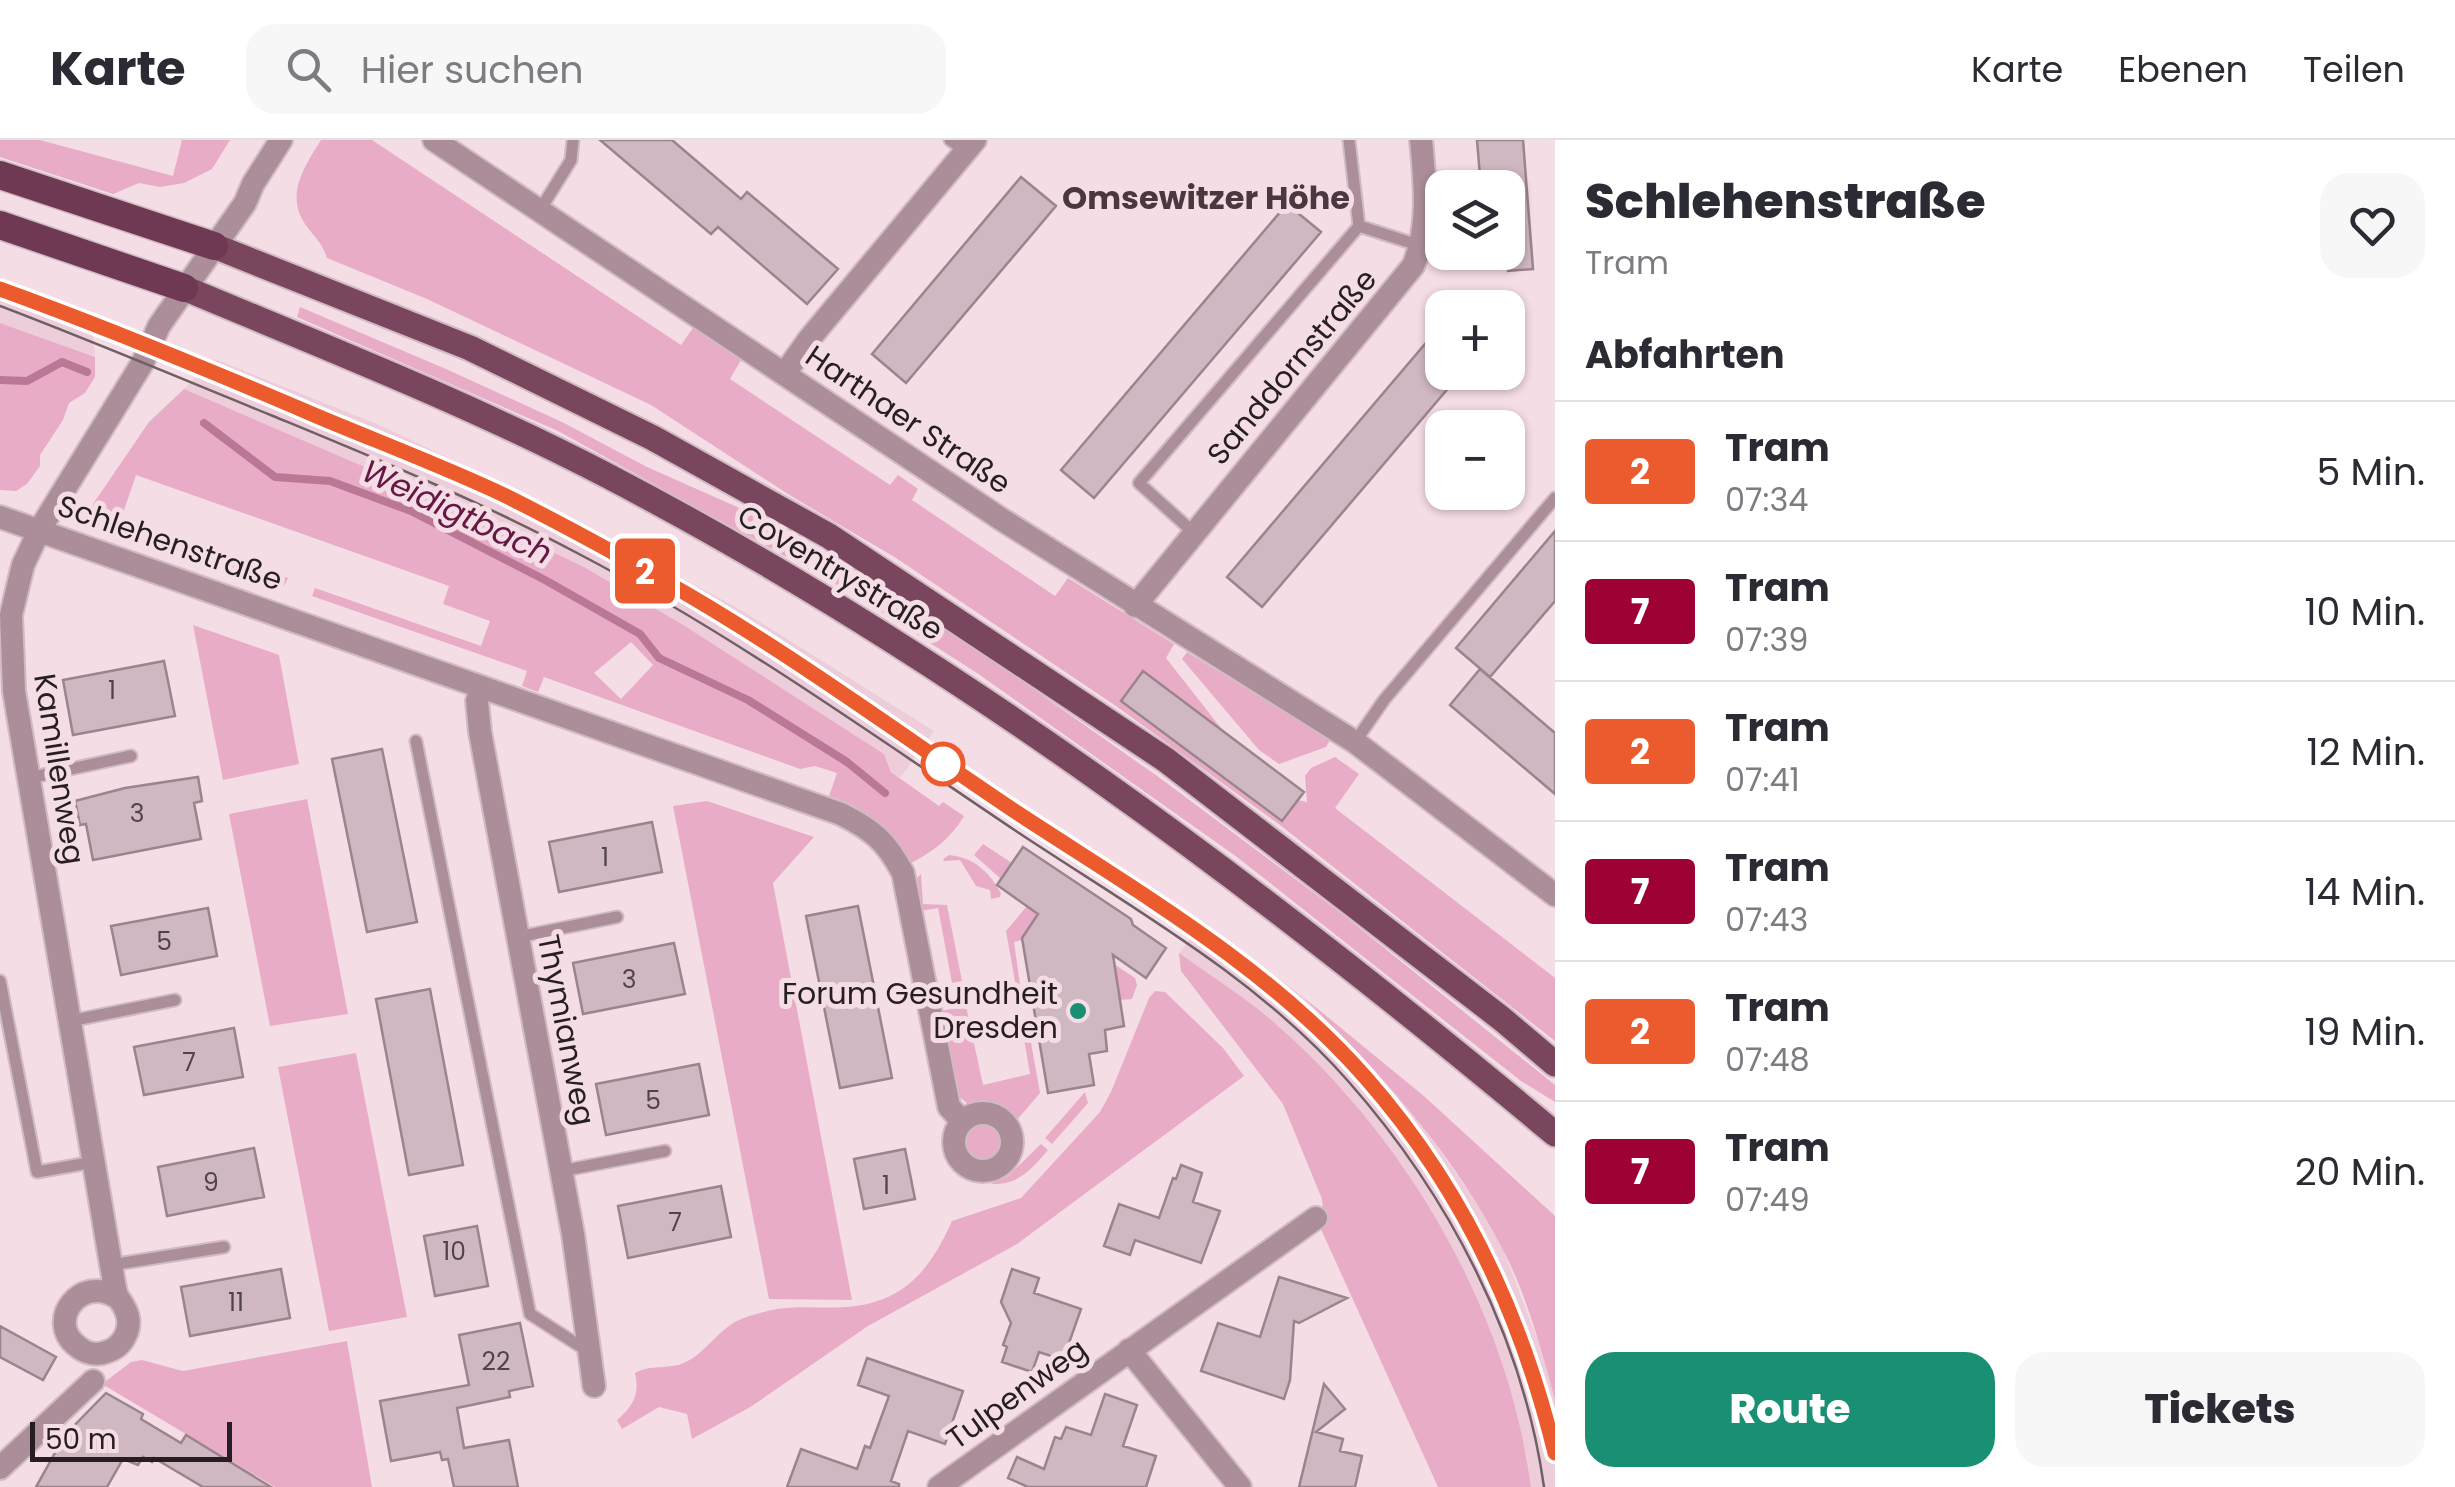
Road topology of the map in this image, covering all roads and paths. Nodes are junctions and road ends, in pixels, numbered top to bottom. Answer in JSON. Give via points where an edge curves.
{"nodes":[{"id":1,"x":282,"y":140,"type":"edge"},
{"id":2,"x":434,"y":140,"type":"edge"},
{"id":3,"x":573,"y":140,"type":"edge"},
{"id":4,"x":1349,"y":140,"type":"edge"},
{"id":5,"x":1421,"y":140,"type":"edge"},
{"id":6,"x":964,"y":144,"type":"edge"},
{"id":7,"x":0,"y":175,"type":"edge"},
{"id":8,"x":540,"y":210,"type":"junction"},
{"id":9,"x":0,"y":225,"type":"edge"},
{"id":10,"x":1358,"y":226,"type":"junction"},
{"id":11,"x":214,"y":246,"type":"junction"},
{"id":12,"x":1422,"y":246,"type":"junction"},
{"id":13,"x":184,"y":288,"type":"junction"},
{"id":14,"x":785,"y":373,"type":"junction"},
{"id":15,"x":1555,"y":498,"type":"edge"},
{"id":16,"x":0,"y":517,"type":"edge"},
{"id":17,"x":40,"y":529,"type":"junction"},
{"id":18,"x":1194,"y":532,"type":"junction"},
{"id":19,"x":1135,"y":606,"type":"junction"},
{"id":20,"x":482,"y":687,"type":"junction"},
{"id":21,"x":416,"y":741,"type":"dead end"},
{"id":22,"x":1354,"y":742,"type":"junction"},
{"id":23,"x":130,"y":756,"type":"dead end"},
{"id":24,"x":29,"y":778,"type":"junction"},
{"id":25,"x":1555,"y":895,"type":"edge"},
{"id":26,"x":618,"y":917,"type":"dead end"},
{"id":27,"x":518,"y":937,"type":"junction"},
{"id":28,"x":0,"y":982,"type":"edge"},
{"id":29,"x":175,"y":1000,"type":"dead end"},
{"id":30,"x":70,"y":1021,"type":"junction"},
{"id":31,"x":1555,"y":1064,"type":"edge"},
{"id":32,"x":962,"y":1121,"type":"dead end"},
{"id":33,"x":1555,"y":1134,"type":"edge"},
{"id":34,"x":665,"y":1151,"type":"dead end"},
{"id":35,"x":94,"y":1162,"type":"junction"},
{"id":36,"x":561,"y":1171,"type":"junction"},
{"id":37,"x":1316,"y":1218,"type":"dead end"},
{"id":38,"x":224,"y":1247,"type":"dead end"},
{"id":39,"x":111,"y":1266,"type":"junction"},
{"id":40,"x":118,"y":1298,"type":"dead end"},
{"id":41,"x":1130,"y":1350,"type":"junction"},
{"id":42,"x":589,"y":1352,"type":"junction"},
{"id":43,"x":93,"y":1381,"type":"dead end"},
{"id":44,"x":594,"y":1386,"type":"dead end"},
{"id":45,"x":0,"y":1468,"type":"edge"},
{"id":46,"x":1238,"y":1484,"type":"edge"},
{"id":47,"x":939,"y":1487,"type":"edge"}],
"edges":[{"from":1,"to":11,"type":"street","name":"Kamillenweg"},
{"from":2,"to":8,"type":"street","name":"Harthaer Straße"},
{"from":3,"to":8,"type":"lane","via":[[571,160]]},
{"from":4,"to":10,"type":"lane"},
{"from":5,"to":12,"type":"street","name":"Sanddornstraße"},
{"from":6,"to":14,"type":"street"},
{"from":7,"to":11,"type":"highway","name":"Coventrystraße"},
{"from":8,"to":14,"type":"street","name":"Harthaer Straße"},
{"from":9,"to":13,"type":"highway","name":"Coventrystraße"},
{"from":10,"to":12,"type":"lane"},
{"from":10,"to":18,"type":"lane","via":[[1138,483]]},
{"from":11,"to":13,"type":"street","name":"Kamillenweg"},
{"from":11,"to":31,"type":"main road","name":"Coventrystraße","via":[[470,348],[653,438],[829,536],[1166,760]]},
{"from":12,"to":18,"type":"street","name":"Sanddornstraße","via":[[1401,286]]},
{"from":13,"to":17,"type":"street","name":"Kamillenweg"},
{"from":13,"to":33,"type":"main road","name":"Coventrystraße","via":[[501,424],[625,486],[869,625],[1185,844]]},
{"from":14,"to":19,"type":"street","name":"Harthaer Straße"},
{"from":15,"to":22,"type":"lane"},
{"from":16,"to":17,"type":"street","name":"Schlehenstraße"},
{"from":17,"to":20,"type":"street","name":"Schlehenstraße"},
{"from":17,"to":24,"type":"street","name":"Kamillenweg","via":[[23,565],[12,615],[14,691]]},
{"from":18,"to":19,"type":"street","name":"Sanddornstraße"},
{"from":19,"to":22,"type":"street","name":"Harthaer Straße"},
{"from":20,"to":27,"type":"street","name":"Thymianweg","via":[[480,732]]},
{"from":20,"to":32,"type":"street","name":"Schlehenstraße","via":[[872,830],[903,873],[949,1107]]},
{"from":21,"to":42,"type":"lane","via":[[530,1314]]},
{"from":22,"to":25,"type":"street","name":"Harthaer Straße"},
{"from":23,"to":24,"type":"lane"},
{"from":24,"to":30,"type":"street","name":"Kamillenweg"},
{"from":26,"to":27,"type":"lane"},
{"from":27,"to":36,"type":"street","name":"Thymianweg"},
{"from":28,"to":35,"type":"lane","via":[[37,1172]]},
{"from":29,"to":30,"type":"lane"},
{"from":30,"to":35,"type":"street","name":"Kamillenweg"},
{"from":34,"to":36,"type":"lane"},
{"from":35,"to":39,"type":"street","name":"Kamillenweg"},
{"from":36,"to":42,"type":"street","name":"Thymianweg"},
{"from":37,"to":41,"type":"street","name":"Tulpenweg"},
{"from":38,"to":39,"type":"lane"},
{"from":39,"to":40,"type":"street","name":"Kamillenweg"},
{"from":41,"to":46,"type":"street","name":"Tulpenweg"},
{"from":41,"to":47,"type":"street","name":"Tulpenweg"},
{"from":42,"to":44,"type":"street","name":"Thymianweg"},
{"from":43,"to":45,"type":"street"}]}
